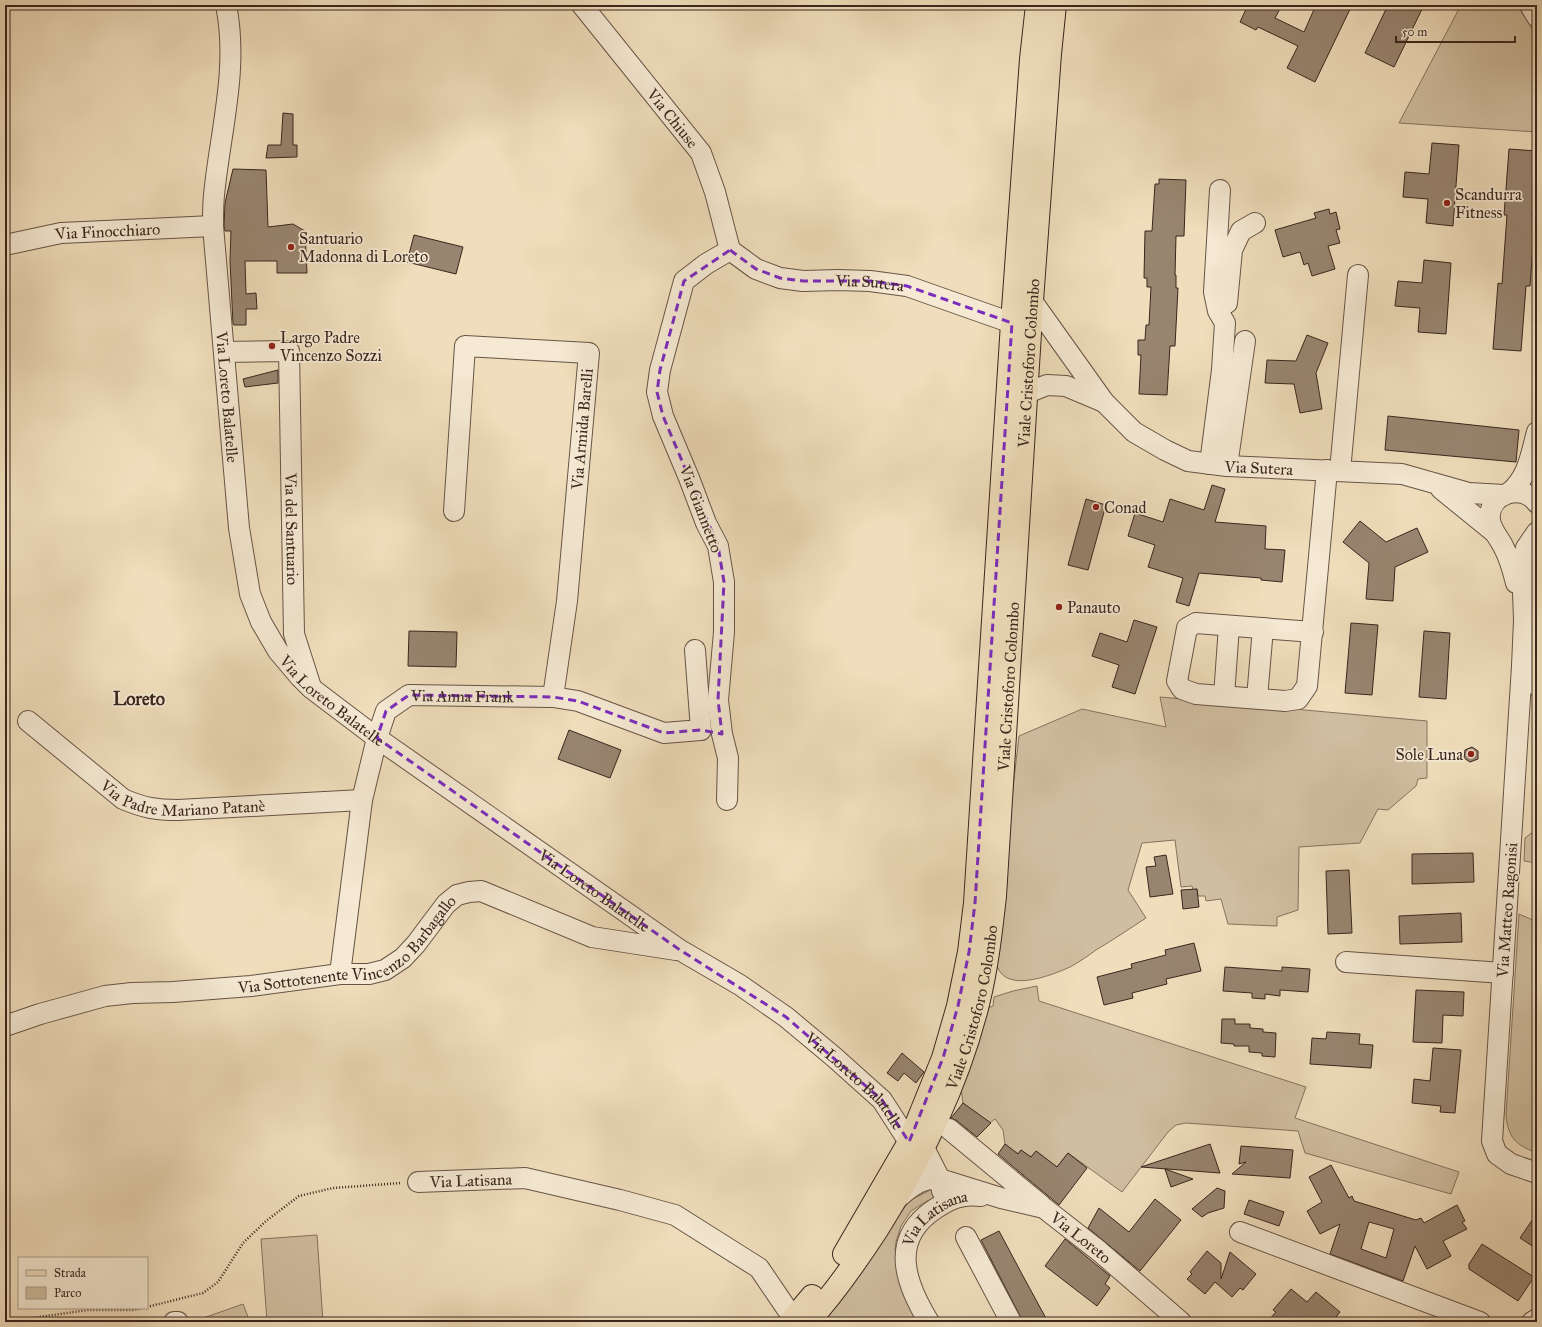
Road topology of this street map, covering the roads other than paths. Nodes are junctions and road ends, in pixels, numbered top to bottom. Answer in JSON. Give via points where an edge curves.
{"nodes":[{"id":1,"x":226,"y":5,"type":"edge"},
{"id":2,"x":582,"y":5,"type":"edge"},
{"id":3,"x":1036,"y":5,"type":"edge"},
{"id":4,"x":1055,"y":5,"type":"edge"},
{"id":5,"x":1530,"y":5,"type":"edge"},
{"id":6,"x":1537,"y":17,"type":"edge"},
{"id":7,"x":1220,"y":190,"type":"dead end"},
{"id":8,"x":1255,"y":224,"type":"dead end"},
{"id":9,"x":212,"y":226,"type":"junction"},
{"id":10,"x":5,"y":245,"type":"edge"},
{"id":11,"x":730,"y":250,"type":"junction"},
{"id":12,"x":1358,"y":275,"type":"dead end"},
{"id":13,"x":1032,"y":301,"type":"junction"},
{"id":14,"x":1012,"y":323,"type":"junction"},
{"id":15,"x":1225,"y":323,"type":"junction"},
{"id":16,"x":1245,"y":341,"type":"dead end"},
{"id":17,"x":224,"y":352,"type":"junction"},
{"id":18,"x":1027,"y":392,"type":"junction"},
{"id":19,"x":1104,"y":402,"type":"junction"},
{"id":20,"x":1537,"y":432,"type":"edge"},
{"id":21,"x":1219,"y":465,"type":"junction"},
{"id":22,"x":1334,"y":471,"type":"junction"},
{"id":23,"x":1433,"y":483,"type":"junction"},
{"id":24,"x":1507,"y":493,"type":"junction"},
{"id":25,"x":1537,"y":503,"type":"edge"},
{"id":26,"x":454,"y":511,"type":"dead end"},
{"id":27,"x":1496,"y":534,"type":"junction"},
{"id":28,"x":1535,"y":535,"type":"edge"},
{"id":29,"x":1528,"y":608,"type":"edge"},
{"id":30,"x":1229,"y":626,"type":"junction"},
{"id":31,"x":1263,"y":628,"type":"junction"},
{"id":32,"x":1313,"y":632,"type":"junction"},
{"id":33,"x":695,"y":650,"type":"dead end"},
{"id":34,"x":1522,"y":666,"type":"junction"},
{"id":35,"x":1537,"y":686,"type":"edge"},
{"id":36,"x":311,"y":688,"type":"junction"},
{"id":37,"x":1224,"y":696,"type":"junction"},
{"id":38,"x":553,"y":697,"type":"junction"},
{"id":39,"x":1257,"y":698,"type":"junction"},
{"id":40,"x":28,"y":721,"type":"dead end"},
{"id":41,"x":701,"y":730,"type":"junction"},
{"id":42,"x":722,"y":734,"type":"junction"},
{"id":43,"x":378,"y":738,"type":"junction"},
{"id":44,"x":362,"y":800,"type":"junction"},
{"id":45,"x":727,"y":800,"type":"dead end"},
{"id":46,"x":680,"y":950,"type":"junction"},
{"id":47,"x":1346,"y":962,"type":"dead end"},
{"id":48,"x":1503,"y":973,"type":"junction"},
{"id":49,"x":340,"y":974,"type":"junction"},
{"id":50,"x":5,"y":1026,"type":"edge"},
{"id":51,"x":949,"y":1130,"type":"dead end"},
{"id":52,"x":917,"y":1145,"type":"junction"},
{"id":53,"x":1537,"y":1173,"type":"edge"},
{"id":54,"x":940,"y":1179,"type":"junction"},
{"id":55,"x":418,"y":1182,"type":"road end"},
{"id":56,"x":1001,"y":1198,"type":"junction"},
{"id":57,"x":895,"y":1200,"type":"junction"},
{"id":58,"x":942,"y":1205,"type":"junction"},
{"id":59,"x":1044,"y":1208,"type":"junction"},
{"id":60,"x":1240,"y":1232,"type":"dead end"},
{"id":61,"x":966,"y":1237,"type":"dead end"},
{"id":62,"x":1537,"y":1319,"type":"edge"},
{"id":63,"x":797,"y":1321,"type":"edge"},
{"id":64,"x":174,"y":1322,"type":"edge"},
{"id":65,"x":178,"y":1322,"type":"edge"},
{"id":66,"x":928,"y":1322,"type":"edge"},
{"id":67,"x":1011,"y":1322,"type":"edge"},
{"id":68,"x":1181,"y":1322,"type":"edge"},
{"id":69,"x":1480,"y":1322,"type":"edge"},
{"id":70,"x":1532,"y":1322,"type":"edge"}],
"edges":[{"from":1,"to":9,"type":"street","name":"Via Loreto Balatelle","via":[[231,51],[229,85]]},
{"from":2,"to":11,"type":"street","name":"Via Chiuse","via":[[701,153],[715,192]]},
{"from":3,"to":14,"type":"main road","name":"Viale Cristoforo Colombo"},
{"from":4,"to":13,"type":"main road","name":"Viale Cristoforo Colombo"},
{"from":5,"to":6,"type":"street"},
{"from":7,"to":15,"type":"street","via":[[1214,292],[1218,311]]},
{"from":8,"to":15,"type":"street","via":[[1241,231],[1232,250]]},
{"from":9,"to":10,"type":"street","name":"Via Finocchiaro","via":[[61,233]]},
{"from":9,"to":17,"type":"street","name":"Via Loreto Balatelle"},
{"from":11,"to":14,"type":"street","name":"Via Sutera","via":[[756,269],[780,278],[803,281],[870,281],[907,286]]},
{"from":11,"to":42,"type":"street","name":"Via Giannetto","via":[[684,281],[660,370],[658,392],[663,416],[706,523],[718,546],[724,582],[724,632],[718,700]]},
{"from":12,"to":22,"type":"street"},
{"from":13,"to":18,"type":"main road","name":"Viale Cristoforo Colombo"},
{"from":13,"to":19,"type":"street"},
{"from":14,"to":52,"type":"main road","name":"Viale Cristoforo Colombo","via":[[975,903],[969,952],[958,1006]]},
{"from":15,"to":21,"type":"street"},
{"from":16,"to":21,"type":"street"},
{"from":17,"to":36,"type":"street","name":"Via Loreto Balatelle","via":[[239,528],[250,594],[261,622],[278,651]]},
{"from":17,"to":36,"type":"street","name":"Via del Santuario","via":[[289,351],[294,634]]},
{"from":18,"to":19,"type":"street","via":[[1047,385],[1066,386]]},
{"from":18,"to":52,"type":"main road","name":"Viale Cristoforo Colombo","via":[[995,896],[989,948],[978,1003],[963,1057]]},
{"from":19,"to":21,"type":"street","name":"Via Sutera","via":[[1134,432],[1165,450],[1188,461]]},
{"from":20,"to":24,"type":"street","via":[[1525,473],[1517,486]]},
{"from":21,"to":22,"type":"street","name":"Via Sutera"},
{"from":22,"to":23,"type":"street","name":"Via Sutera","via":[[1402,474]]},
{"from":22,"to":32,"type":"street"},
{"from":23,"to":24,"type":"street","name":"Via Sutera","via":[[1469,493]]},
{"from":23,"to":27,"type":"street"},
{"from":24,"to":25,"type":"street","name":"Via Sutera","via":[[1524,493]]},
{"from":24,"to":27,"type":"street","via":[[1499,498],[1492,508],[1490,520]]},
{"from":26,"to":38,"type":"street","name":"Via Armida Barelli","via":[[465,346],[589,353],[567,600]]},
{"from":27,"to":28,"type":"street","via":[[1510,542],[1518,543]]},
{"from":27,"to":29,"type":"street","via":[[1510,559]]},
{"from":28,"to":29,"type":"street","via":[[1526,548],[1522,564]]},
{"from":29,"to":34,"type":"street"},
{"from":30,"to":31,"type":"street"},
{"from":30,"to":37,"type":"street"},
{"from":30,"to":37,"type":"street","via":[[1196,623],[1187,628],[1177,681],[1182,689],[1196,694]]},
{"from":31,"to":32,"type":"street"},
{"from":31,"to":39,"type":"street"},
{"from":32,"to":39,"type":"street","via":[[1307,686],[1298,699],[1286,701]]},
{"from":33,"to":41,"type":"street"},
{"from":34,"to":35,"type":"street"},
{"from":34,"to":48,"type":"street","name":"Via Matteo Ragonisi"},
{"from":36,"to":43,"type":"street","name":"Via Loreto Balatelle"},
{"from":37,"to":39,"type":"street"},
{"from":38,"to":41,"type":"street","name":"Via Anna Frank","via":[[578,701],[664,733]]},
{"from":38,"to":43,"type":"street","name":"Via Anna Frank","via":[[409,695],[386,711]]},
{"from":40,"to":44,"type":"street","name":"Via Padre Mariano Patanè","via":[[123,799],[141,807],[178,810]]},
{"from":41,"to":42,"type":"street","name":"Via Anna Frank"},
{"from":42,"to":45,"type":"street","name":"Via Giannetto","via":[[728,758]]},
{"from":43,"to":44,"type":"street","name":"Via Anna Frank"},
{"from":43,"to":46,"type":"street","name":"Via Loreto Balatelle"},
{"from":44,"to":49,"type":"street","name":"Via Anna Frank"},
{"from":46,"to":49,"type":"street","name":"Via Sottotenente Vincenzo Barbagallo","via":[[592,937],[481,891],[457,895],[446,904],[416,944],[403,958],[385,970],[370,974]]},
{"from":46,"to":52,"type":"street","name":"Via Loreto Balatelle","via":[[740,985],[779,1012],[834,1057],[882,1100]]},
{"from":47,"to":48,"type":"street"},
{"from":48,"to":53,"type":"street","name":"Via Matteo Ragonisi","via":[[1492,1140],[1497,1154],[1511,1164]]},
{"from":49,"to":50,"type":"street","name":"Via Sottotenente Vincenzo Barbagallo","via":[[251,986],[106,996]]},
{"from":51,"to":59,"type":"street"},
{"from":52,"to":54,"type":"street","name":"Via Loreto Balatelle"},
{"from":52,"to":57,"type":"main road","name":"Viale Cristoforo Colombo"},
{"from":52,"to":63,"type":"main road","name":"Viale Cristoforo Colombo"},
{"from":54,"to":56,"type":"street","name":"Via Loreto"},
{"from":54,"to":57,"type":"street","via":[[922,1180]]},
{"from":54,"to":58,"type":"street"},
{"from":55,"to":63,"type":"street","name":"Via Latisana","via":[[525,1178],[675,1215],[759,1268]]},
{"from":56,"to":58,"type":"street","name":"Via Latisana","via":[[959,1196]]},
{"from":56,"to":59,"type":"street","name":"Via Loreto"},
{"from":57,"to":63,"type":"main road","name":"Viale Cristoforo Colombo","via":[[825,1304]]},
{"from":58,"to":66,"type":"street","name":"Via Latisana","via":[[930,1212],[917,1225],[909,1238],[905,1256],[914,1295]]},
{"from":59,"to":68,"type":"street","name":"Via Loreto","via":[[1099,1251]]},
{"from":60,"to":69,"type":"street"},
{"from":61,"to":67,"type":"street"},
{"from":62,"to":70,"type":"street"},
{"from":64,"to":65,"type":"street"}]}
